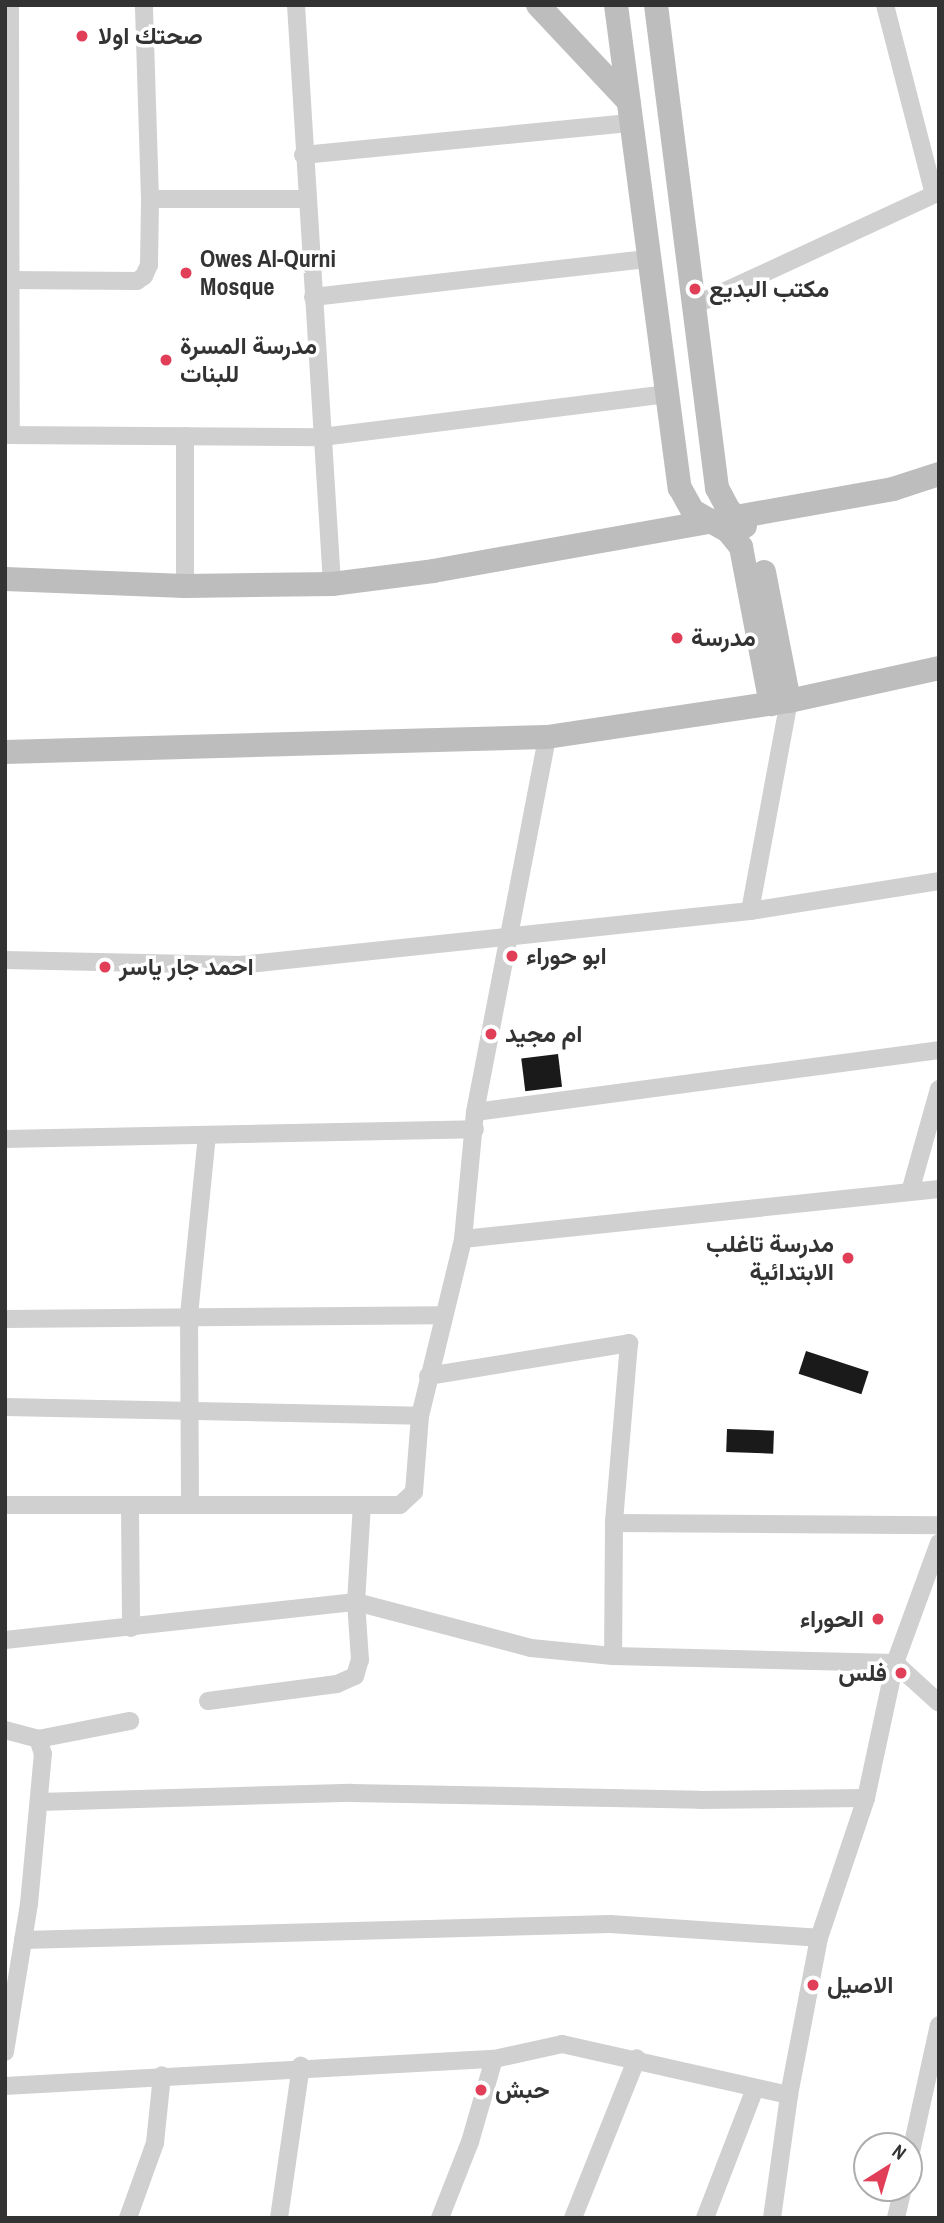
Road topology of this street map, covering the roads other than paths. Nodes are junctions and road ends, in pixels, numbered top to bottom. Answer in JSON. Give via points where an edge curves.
{"nodes":[{"id":1,"x":10,"y":5,"type":"edge"},
{"id":2,"x":144,"y":5,"type":"edge"},
{"id":3,"x":296,"y":5,"type":"edge"},
{"id":4,"x":538,"y":5,"type":"edge"},
{"id":5,"x":616,"y":5,"type":"edge"},
{"id":6,"x":656,"y":5,"type":"edge"},
{"id":7,"x":885,"y":5,"type":"edge"},
{"id":8,"x":8,"y":93,"type":"edge"},
{"id":9,"x":630,"y":112,"type":"junction"},
{"id":10,"x":303,"y":155,"type":"junction"},
{"id":11,"x":936,"y":193,"type":"edge"},
{"id":12,"x":150,"y":199,"type":"junction"},
{"id":13,"x":306,"y":199,"type":"junction"},
{"id":14,"x":649,"y":259,"type":"junction"},
{"id":15,"x":9,"y":280,"type":"junction"},
{"id":16,"x":313,"y":297,"type":"junction"},
{"id":17,"x":695,"y":305,"type":"junction"},
{"id":18,"x":667,"y":394,"type":"junction"},
{"id":19,"x":8,"y":435,"type":"edge"},
{"id":20,"x":185,"y":436,"type":"junction"},
{"id":21,"x":322,"y":437,"type":"junction"},
{"id":22,"x":939,"y":474,"type":"edge"},
{"id":23,"x":736,"y":517,"type":"junction"},
{"id":24,"x":711,"y":522,"type":"junction"},
{"id":25,"x":5,"y":579,"type":"edge"},
{"id":26,"x":332,"y":584,"type":"junction"},
{"id":27,"x":185,"y":586,"type":"junction"},
{"id":28,"x":939,"y":668,"type":"edge"},
{"id":29,"x":780,"y":703,"type":"junction"},
{"id":30,"x":547,"y":737,"type":"junction"},
{"id":31,"x":5,"y":752,"type":"edge"},
{"id":32,"x":939,"y":881,"type":"edge"},
{"id":33,"x":750,"y":911,"type":"junction"},
{"id":34,"x":507,"y":937,"type":"junction"},
{"id":35,"x":5,"y":960,"type":"edge"},
{"id":36,"x":939,"y":1050,"type":"edge"},
{"id":37,"x":939,"y":1089,"type":"edge"},
{"id":38,"x":475,"y":1121,"type":"junction"},
{"id":39,"x":207,"y":1136,"type":"junction"},
{"id":40,"x":5,"y":1139,"type":"edge"},
{"id":41,"x":939,"y":1189,"type":"edge"},
{"id":42,"x":910,"y":1192,"type":"junction"},
{"id":43,"x":463,"y":1240,"type":"junction"},
{"id":44,"x":189,"y":1315,"type":"junction"},
{"id":45,"x":442,"y":1315,"type":"junction"},
{"id":46,"x":5,"y":1319,"type":"edge"},
{"id":47,"x":428,"y":1376,"type":"junction"},
{"id":48,"x":5,"y":1407,"type":"edge"},
{"id":49,"x":190,"y":1411,"type":"junction"},
{"id":50,"x":420,"y":1416,"type":"junction"},
{"id":51,"x":190,"y":1503,"type":"junction"},
{"id":52,"x":5,"y":1505,"type":"edge"},
{"id":53,"x":362,"y":1505,"type":"junction"},
{"id":54,"x":130,"y":1506,"type":"junction"},
{"id":55,"x":614,"y":1523,"type":"junction"},
{"id":56,"x":939,"y":1525,"type":"edge"},
{"id":57,"x":939,"y":1543,"type":"edge"},
{"id":58,"x":356,"y":1602,"type":"junction"},
{"id":59,"x":131,"y":1628,"type":"junction"},
{"id":60,"x":5,"y":1640,"type":"edge"},
{"id":61,"x":613,"y":1656,"type":"junction"},
{"id":62,"x":895,"y":1663,"type":"junction"},
{"id":63,"x":208,"y":1701,"type":"dead end"},
{"id":64,"x":939,"y":1703,"type":"edge"},
{"id":65,"x":130,"y":1721,"type":"dead end"},
{"id":66,"x":5,"y":1730,"type":"edge"},
{"id":67,"x":38,"y":1739,"type":"junction"},
{"id":68,"x":866,"y":1798,"type":"junction"},
{"id":69,"x":39,"y":1802,"type":"junction"},
{"id":70,"x":819,"y":1938,"type":"junction"},
{"id":71,"x":23,"y":1940,"type":"junction"},
{"id":72,"x":939,"y":2025,"type":"edge"},
{"id":73,"x":5,"y":2052,"type":"edge"},
{"id":74,"x":637,"y":2058,"type":"junction"},
{"id":75,"x":494,"y":2059,"type":"junction"},
{"id":76,"x":301,"y":2066,"type":"junction"},
{"id":77,"x":162,"y":2075,"type":"junction"},
{"id":78,"x":5,"y":2086,"type":"edge"},
{"id":79,"x":754,"y":2091,"type":"junction"},
{"id":80,"x":789,"y":2095,"type":"junction"},
{"id":81,"x":915,"y":2132,"type":"edge"},
{"id":82,"x":128,"y":2218,"type":"edge"},
{"id":83,"x":279,"y":2218,"type":"edge"},
{"id":84,"x":440,"y":2218,"type":"edge"},
{"id":85,"x":573,"y":2218,"type":"edge"},
{"id":86,"x":705,"y":2218,"type":"edge"},
{"id":87,"x":772,"y":2218,"type":"edge"}],
"edges":[{"from":1,"to":8,"type":"street"},
{"from":2,"to":12,"type":"street"},
{"from":3,"to":10,"type":"street"},
{"from":4,"to":9,"type":"street"},
{"from":5,"to":9,"type":"street"},
{"from":6,"to":17,"type":"street"},
{"from":7,"to":11,"type":"street"},
{"from":8,"to":15,"type":"street"},
{"from":9,"to":10,"type":"street"},
{"from":9,"to":14,"type":"street"},
{"from":10,"to":13,"type":"street"},
{"from":11,"to":17,"type":"street"},
{"from":12,"to":13,"type":"street"},
{"from":12,"to":15,"type":"street","via":[[149,265],[137,281]]},
{"from":13,"to":16,"type":"street"},
{"from":14,"to":16,"type":"street"},
{"from":14,"to":18,"type":"street"},
{"from":15,"to":19,"type":"street"},
{"from":16,"to":21,"type":"street"},
{"from":17,"to":23,"type":"street","via":[[717,488]]},
{"from":18,"to":21,"type":"street"},
{"from":18,"to":24,"type":"street","via":[[681,488],[694,511]]},
{"from":19,"to":20,"type":"street"},
{"from":20,"to":21,"type":"street"},
{"from":20,"to":27,"type":"street"},
{"from":21,"to":26,"type":"street"},
{"from":22,"to":23,"type":"street","via":[[893,489]]},
{"from":23,"to":24,"type":"street"},
{"from":23,"to":29,"type":"street","via":[[752,534],[761,554]]},
{"from":24,"to":26,"type":"street"},
{"from":24,"to":29,"type":"street","via":[[728,531],[744,556]]},
{"from":25,"to":27,"type":"street"},
{"from":26,"to":27,"type":"street"},
{"from":28,"to":29,"type":"street"},
{"from":29,"to":30,"type":"street"},
{"from":29,"to":33,"type":"street"},
{"from":30,"to":31,"type":"street"},
{"from":30,"to":34,"type":"street"},
{"from":32,"to":33,"type":"street"},
{"from":33,"to":34,"type":"street"},
{"from":34,"to":35,"type":"street","via":[[240,965]]},
{"from":34,"to":38,"type":"street"},
{"from":36,"to":38,"type":"street"},
{"from":37,"to":42,"type":"street"},
{"from":38,"to":39,"type":"street"},
{"from":38,"to":43,"type":"street"},
{"from":39,"to":40,"type":"street"},
{"from":39,"to":44,"type":"street"},
{"from":41,"to":42,"type":"street"},
{"from":42,"to":43,"type":"street"},
{"from":43,"to":45,"type":"street"},
{"from":44,"to":45,"type":"street"},
{"from":44,"to":46,"type":"street"},
{"from":44,"to":49,"type":"street"},
{"from":45,"to":47,"type":"street"},
{"from":47,"to":50,"type":"street"},
{"from":47,"to":55,"type":"street","via":[[629,1343]]},
{"from":48,"to":49,"type":"street"},
{"from":49,"to":50,"type":"street"},
{"from":49,"to":51,"type":"street"},
{"from":50,"to":53,"type":"street","via":[[414,1492],[400,1505]]},
{"from":51,"to":53,"type":"street"},
{"from":51,"to":54,"type":"street"},
{"from":52,"to":54,"type":"street"},
{"from":53,"to":58,"type":"street"},
{"from":54,"to":59,"type":"street"},
{"from":55,"to":56,"type":"street"},
{"from":55,"to":61,"type":"street"},
{"from":57,"to":62,"type":"street"},
{"from":58,"to":59,"type":"street"},
{"from":58,"to":61,"type":"street","via":[[531,1648]]},
{"from":58,"to":63,"type":"street","via":[[360,1660],[350,1680]]},
{"from":59,"to":60,"type":"street"},
{"from":61,"to":62,"type":"street"},
{"from":62,"to":64,"type":"street"},
{"from":62,"to":68,"type":"street"},
{"from":65,"to":67,"type":"street"},
{"from":66,"to":67,"type":"street"},
{"from":67,"to":69,"type":"street","via":[[43,1754]]},
{"from":68,"to":69,"type":"street","via":[[700,1800],[351,1793]]},
{"from":68,"to":70,"type":"street"},
{"from":69,"to":71,"type":"street"},
{"from":70,"to":71,"type":"street","via":[[610,1924]]},
{"from":70,"to":80,"type":"street"},
{"from":71,"to":73,"type":"street"},
{"from":72,"to":81,"type":"street"},
{"from":74,"to":75,"type":"street","via":[[562,2044]]},
{"from":74,"to":79,"type":"street"},
{"from":74,"to":85,"type":"street"},
{"from":75,"to":76,"type":"street"},
{"from":75,"to":84,"type":"street","via":[[470,2142]]},
{"from":76,"to":77,"type":"street"},
{"from":76,"to":83,"type":"street"},
{"from":77,"to":78,"type":"street"},
{"from":77,"to":82,"type":"street","via":[[155,2143]]},
{"from":79,"to":80,"type":"street"},
{"from":79,"to":86,"type":"street"},
{"from":80,"to":87,"type":"street"}]}
